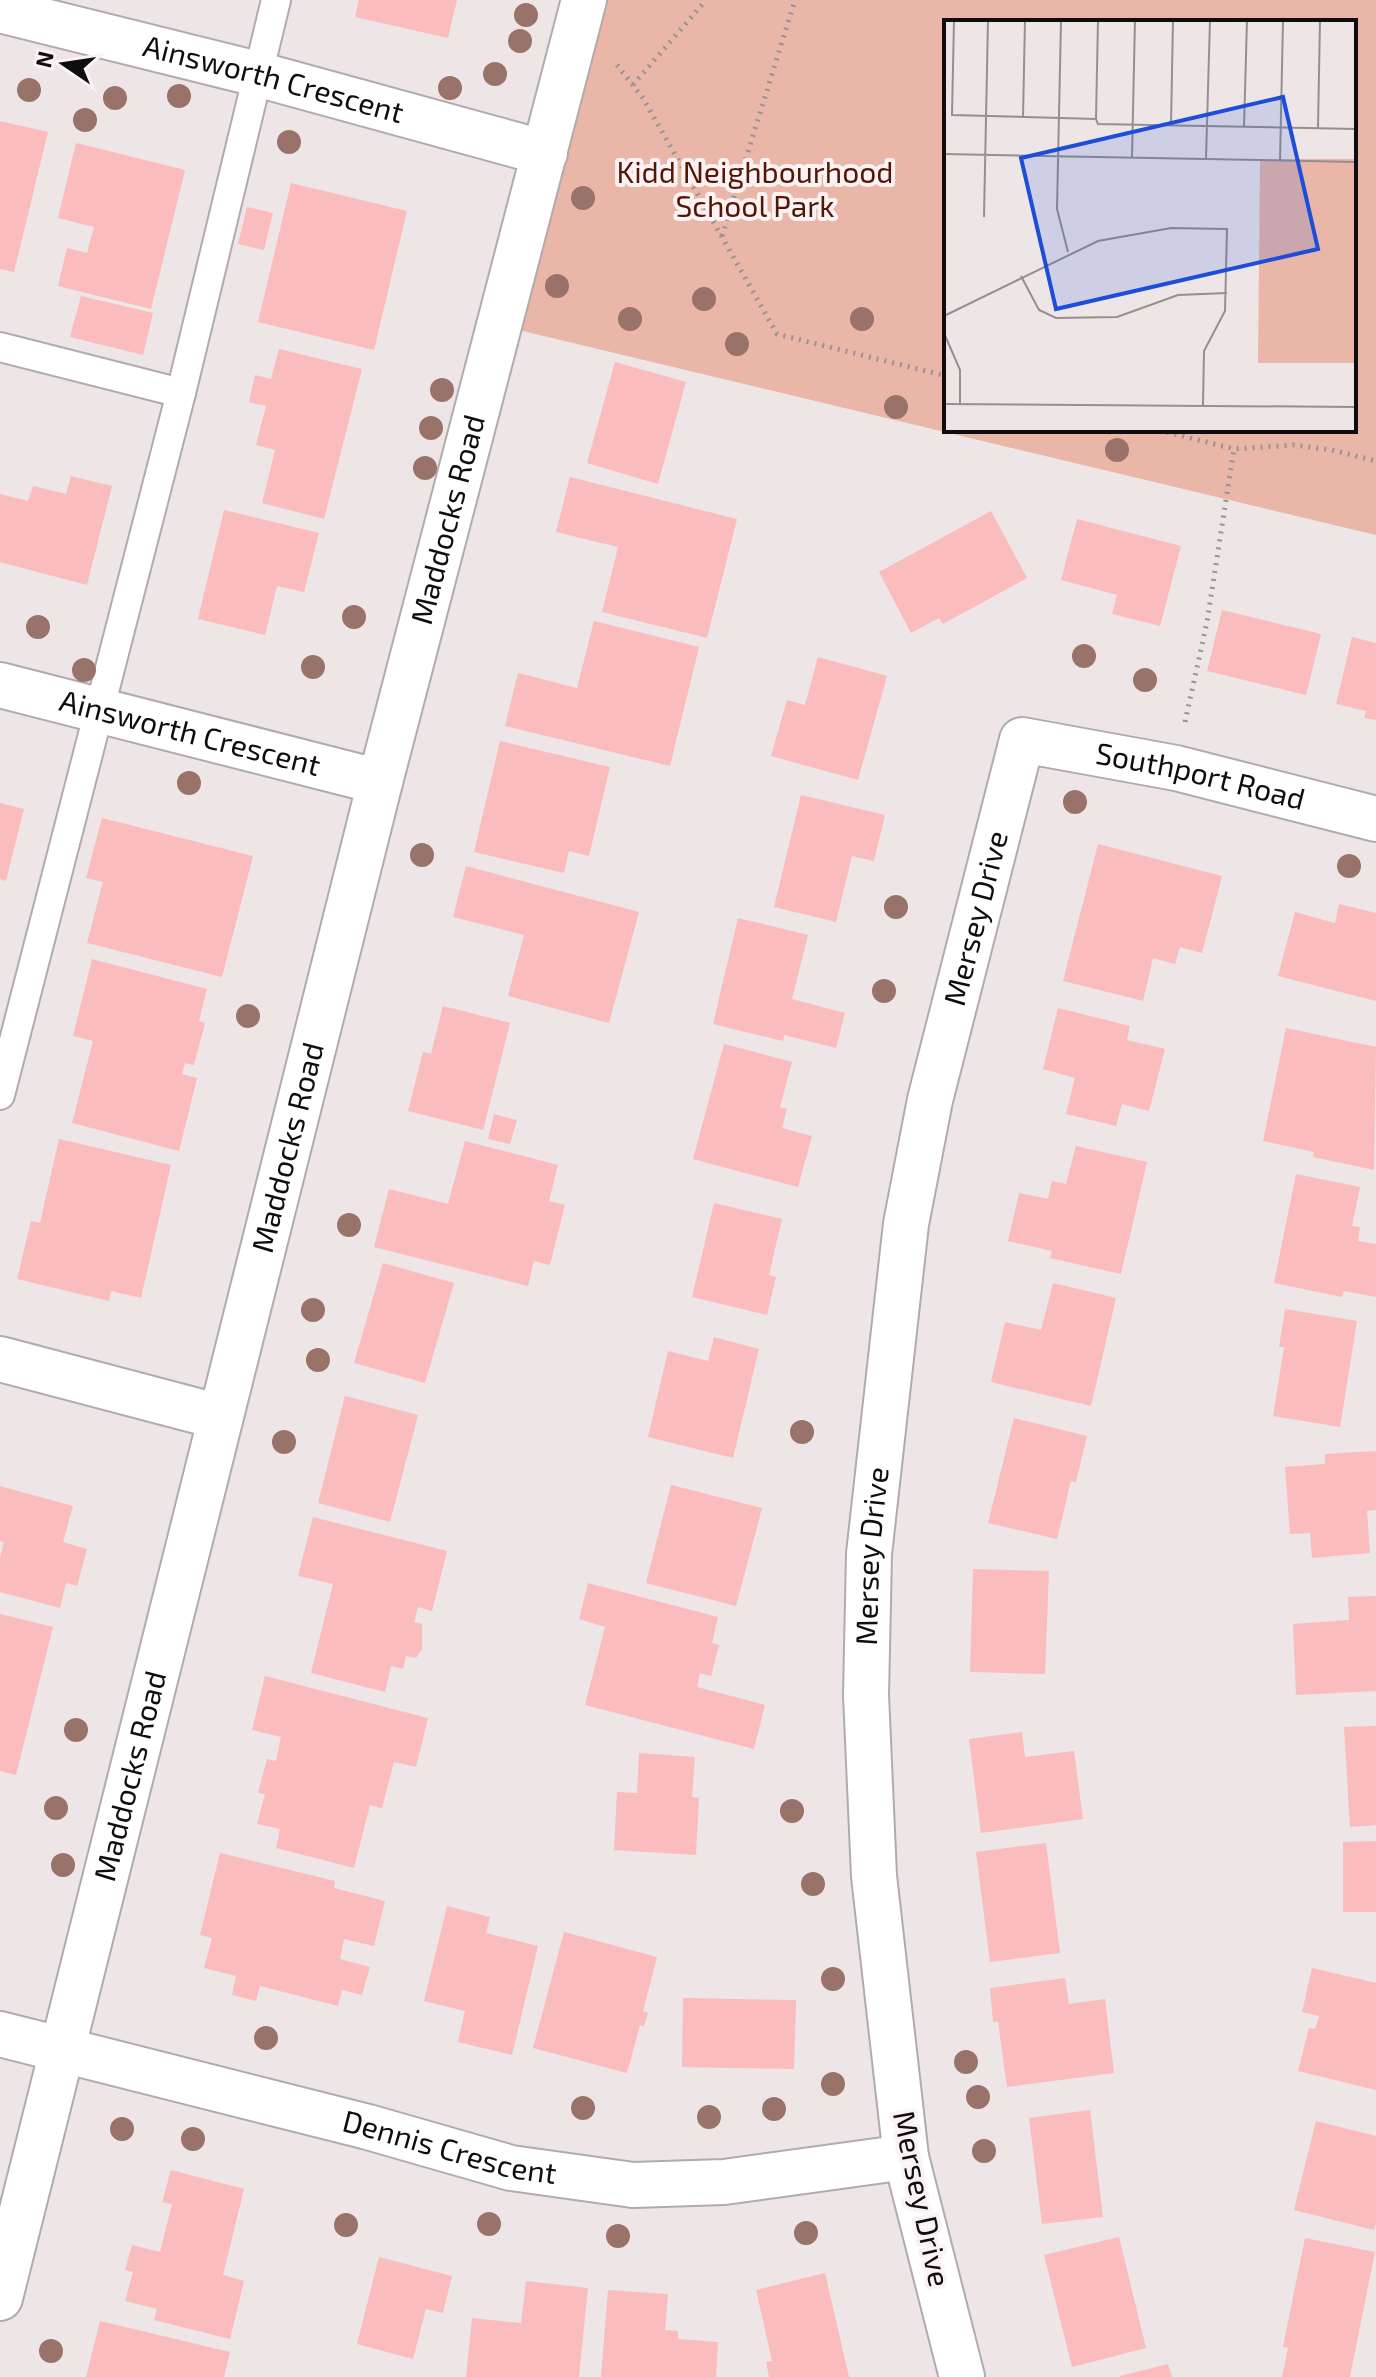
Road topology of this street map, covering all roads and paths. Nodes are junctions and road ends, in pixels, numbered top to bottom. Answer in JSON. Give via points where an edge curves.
{"nodes":[{"id":1,"x":276,"y":0,"type":"edge"},
{"id":2,"x":706,"y":0,"type":"edge"},
{"id":3,"x":795,"y":0,"type":"edge"},
{"id":4,"x":582,"y":8,"type":"edge"},
{"id":5,"x":0,"y":10,"type":"edge"},
{"id":6,"x":257,"y":74,"type":"junction"},
{"id":7,"x":633,"y":85,"type":"junction"},
{"id":8,"x":545,"y":153,"type":"junction"},
{"id":9,"x":722,"y":236,"type":"junction"},
{"id":10,"x":0,"y":347,"type":"edge"},
{"id":11,"x":944,"y":376,"type":"edge"},
{"id":12,"x":181,"y":393,"type":"junction"},
{"id":13,"x":1167,"y":432,"type":"edge"},
{"id":14,"x":1234,"y":449,"type":"junction"},
{"id":15,"x":1376,"y":461,"type":"edge"},
{"id":16,"x":0,"y":685,"type":"edge"},
{"id":17,"x":98,"y":710,"type":"junction"},
{"id":18,"x":1183,"y":731,"type":"dead end"},
{"id":19,"x":1022,"y":740,"type":"joint"},
{"id":20,"x":380,"y":782,"type":"junction"},
{"id":21,"x":1376,"y":819,"type":"edge"},
{"id":22,"x":10,"y":1018,"type":"edge"},
{"id":23,"x":0,"y":1095,"type":"edge"},
{"id":24,"x":0,"y":1359,"type":"edge"},
{"id":25,"x":220,"y":1417,"type":"junction"},
{"id":26,"x":0,"y":2034,"type":"edge"},
{"id":27,"x":63,"y":2050,"type":"junction"},
{"id":28,"x":906,"y":2157,"type":"junction"},
{"id":29,"x":0,"y":2298,"type":"edge"},
{"id":30,"x":962,"y":2377,"type":"edge"}],
"edges":[{"from":1,"to":6,"type":"lane"},
{"from":2,"to":7,"type":"path"},
{"from":3,"to":9,"type":"path"},
{"from":4,"to":7,"type":"path"},
{"from":4,"to":8,"type":"street","name":"Maddocks Road"},
{"from":5,"to":6,"type":"street","name":"Ainsworth Crescent"},
{"from":6,"to":8,"type":"street","name":"Ainsworth Crescent"},
{"from":6,"to":12,"type":"lane"},
{"from":7,"to":9,"type":"path"},
{"from":8,"to":20,"type":"street","name":"Maddocks Road"},
{"from":9,"to":11,"type":"path","via":[[777,334]]},
{"from":10,"to":12,"type":"lane"},
{"from":12,"to":17,"type":"lane"},
{"from":13,"to":14,"type":"path"},
{"from":14,"to":15,"type":"path","via":[[1294,445]]},
{"from":14,"to":18,"type":"path","via":[[1207,622]]},
{"from":16,"to":17,"type":"street","name":"Ainsworth Crescent"},
{"from":17,"to":20,"type":"street","name":"Ainsworth Crescent"},
{"from":17,"to":22,"type":"lane"},
{"from":19,"to":21,"type":"street","name":"Southport Road","via":[[1176,768]]},
{"from":19,"to":28,"type":"street","name":"Mersey Drive","via":[[930,1100],[909,1209],[869,1554],[866,1695],[874,1876]]},
{"from":20,"to":25,"type":"street","name":"Maddocks Road"},
{"from":22,"to":23,"type":"lane"},
{"from":24,"to":25,"type":"street"},
{"from":25,"to":27,"type":"street","name":"Maddocks Road"},
{"from":26,"to":27,"type":"street","name":"Dennis Crescent"},
{"from":27,"to":28,"type":"street","name":"Dennis Crescent","via":[[511,2168],[633,2185],[724,2182]]},
{"from":27,"to":29,"type":"street","name":"Maddocks Road"},
{"from":28,"to":30,"type":"street","name":"Mersey Drive"}]}
